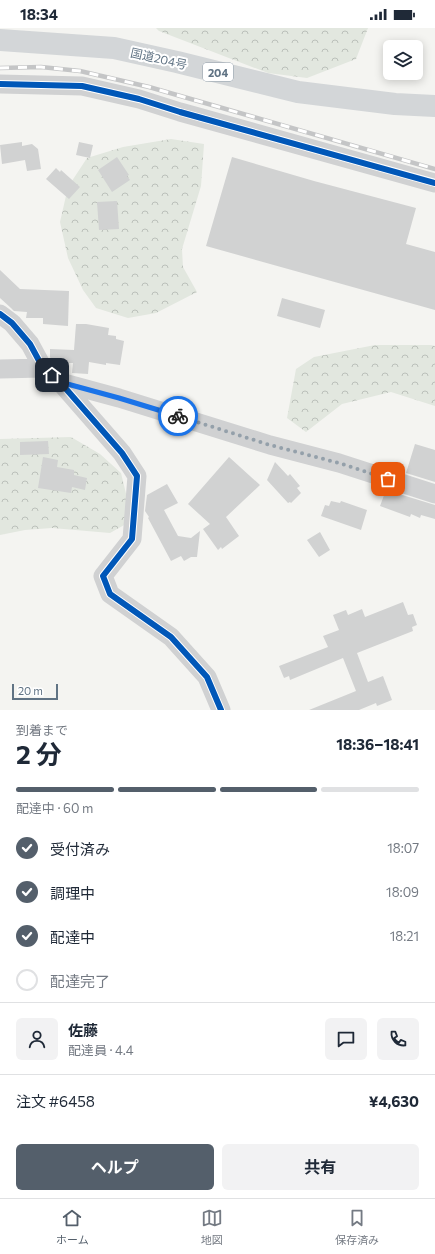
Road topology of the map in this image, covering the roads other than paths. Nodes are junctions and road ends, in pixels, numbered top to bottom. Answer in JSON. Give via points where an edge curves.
{"nodes":[{"id":1,"x":0,"y":40,"type":"edge"},
{"id":2,"x":0,"y":84,"type":"edge"},
{"id":3,"x":435,"y":106,"type":"edge"},
{"id":4,"x":435,"y":183,"type":"edge"},
{"id":5,"x":0,"y":314,"type":"edge"},
{"id":6,"x":43,"y":368,"type":"junction"},
{"id":7,"x":0,"y":369,"type":"edge"},
{"id":8,"x":60,"y":382,"type":"junction"},
{"id":9,"x":435,"y":494,"type":"edge"},
{"id":10,"x":221,"y":710,"type":"edge"}],
"edges":[{"from":1,"to":3,"type":"highway","name":"国道204号","number":"204","via":[[114,48],[298,92],[395,104]]},
{"from":2,"to":4,"type":"street","via":[[82,86],[139,99]]},
{"from":5,"to":6,"type":"street","via":[[12,323],[30,344]]},
{"from":6,"to":7,"type":"street"},
{"from":6,"to":8,"type":"street"},
{"from":8,"to":9,"type":"street","via":[[339,463]]},
{"from":8,"to":10,"type":"street","via":[[122,453],[137,476],[132,539],[103,576],[110,594],[171,637],[207,677]]}]}
